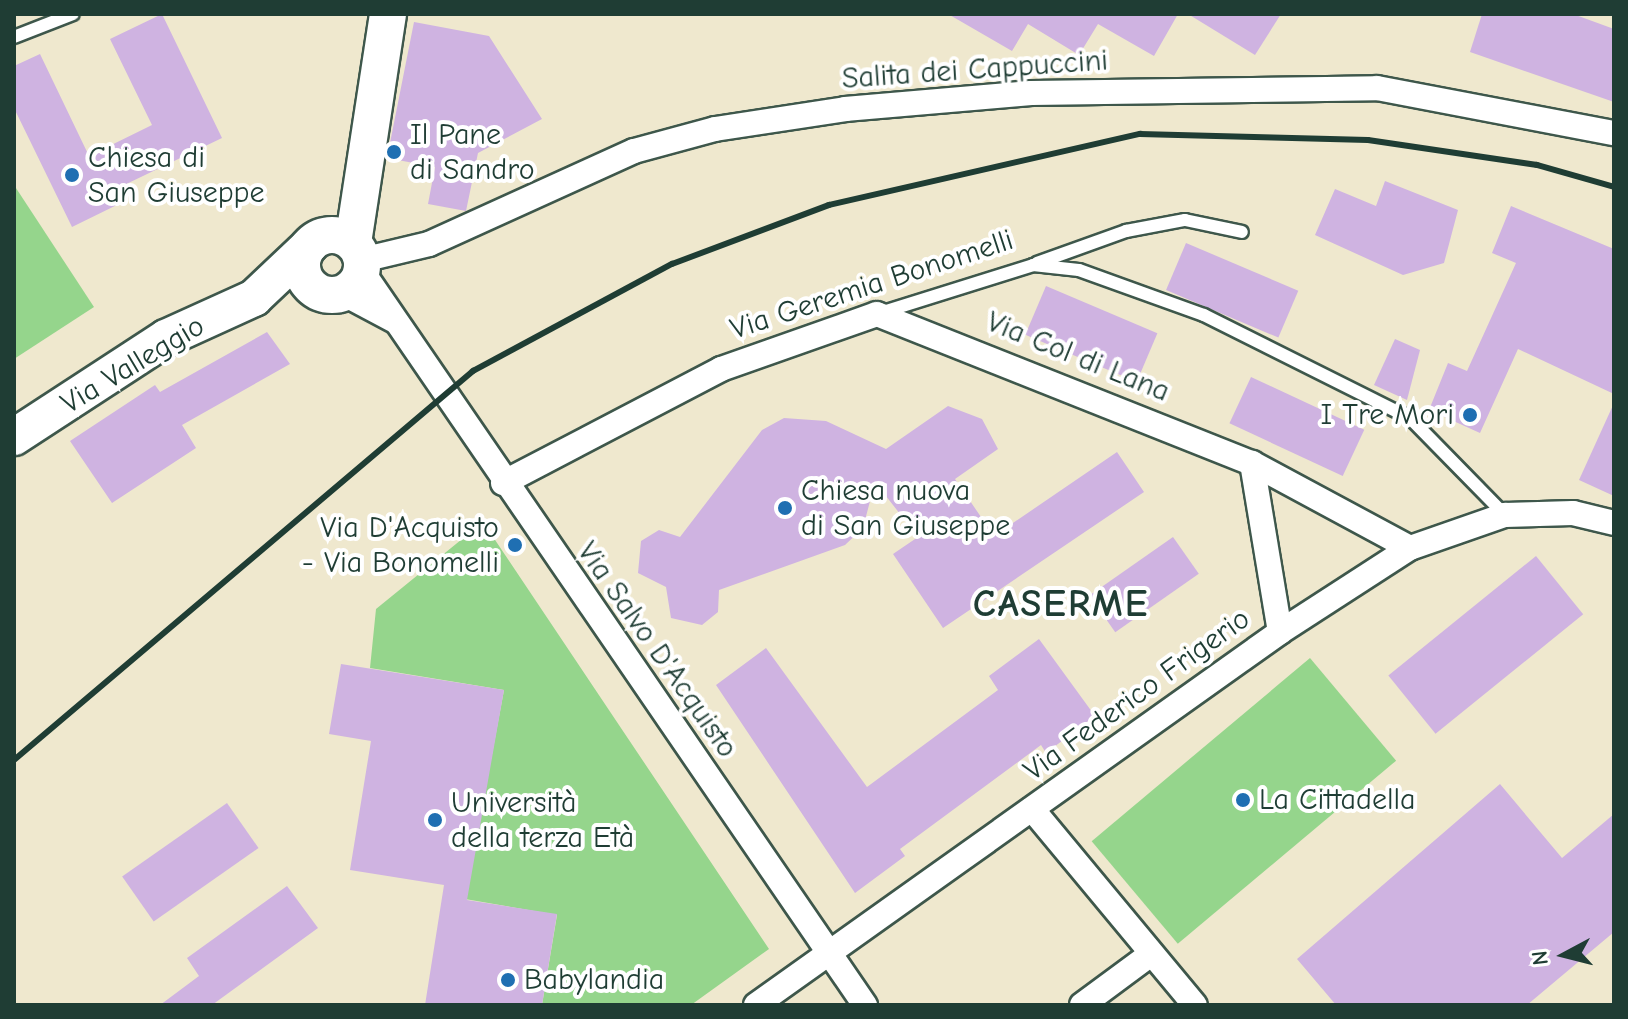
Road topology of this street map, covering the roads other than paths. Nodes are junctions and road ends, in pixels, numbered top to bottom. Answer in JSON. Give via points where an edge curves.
{"nodes":[{"id":1,"x":73,"y":14,"type":"edge"},
{"id":2,"x":388,"y":14,"type":"edge"},
{"id":3,"x":14,"y":37,"type":"edge"},
{"id":4,"x":1614,"y":133,"type":"edge"},
{"id":5,"x":1242,"y":232,"type":"dead end"},
{"id":6,"x":340,"y":263,"type":"junction"},
{"id":7,"x":1033,"y":265,"type":"junction"},
{"id":8,"x":254,"y":298,"type":"junction"},
{"id":9,"x":877,"y":314,"type":"junction"},
{"id":10,"x":14,"y":437,"type":"edge"},
{"id":11,"x":1252,"y":463,"type":"junction"},
{"id":12,"x":503,"y":483,"type":"junction"},
{"id":13,"x":1505,"y":515,"type":"junction"},
{"id":14,"x":1614,"y":523,"type":"edge"},
{"id":15,"x":1410,"y":548,"type":"junction"},
{"id":16,"x":1280,"y":632,"type":"junction"},
{"id":17,"x":1032,"y":809,"type":"junction"},
{"id":18,"x":826,"y":953,"type":"junction"},
{"id":19,"x":1151,"y":954,"type":"junction"},
{"id":20,"x":756,"y":1005,"type":"edge"},
{"id":21,"x":865,"y":1005,"type":"edge"},
{"id":22,"x":1082,"y":1005,"type":"edge"},
{"id":23,"x":1195,"y":1005,"type":"edge"}],
"edges":[{"from":1,"to":3,"type":"lane"},
{"from":2,"to":6,"type":"street"},
{"from":4,"to":6,"type":"street","name":"Salita dei Cappuccini","via":[[1377,88],[1031,93],[845,109],[715,129],[634,151],[429,244]]},
{"from":5,"to":7,"type":"lane","via":[[1185,220],[1126,231]]},
{"from":6,"to":8,"type":"street","name":"Via Valleggio"},
{"from":6,"to":8,"type":"street","name":"Via Valleggio"},
{"from":6,"to":12,"type":"street","name":"Via Salvo D'Acquisto","via":[[403,325]]},
{"from":7,"to":9,"type":"lane","name":"Via Geremia Bonomelli"},
{"from":7,"to":13,"type":"lane","name":"Via Geremia Bonomelli","via":[[1079,270],[1204,315],[1410,418]]},
{"from":8,"to":10,"type":"street","name":"Via Valleggio","via":[[166,338]]},
{"from":9,"to":11,"type":"street","name":"Via Col di Lana"},
{"from":9,"to":12,"type":"street","name":"Via Geremia Bonomelli","via":[[709,374]]},
{"from":11,"to":15,"type":"street","name":"Via Col di Lana"},
{"from":11,"to":16,"type":"street"},
{"from":12,"to":18,"type":"street","name":"Via Salvo D'Acquisto"},
{"from":13,"to":14,"type":"street","via":[[1573,513]]},
{"from":13,"to":15,"type":"street"},
{"from":15,"to":16,"type":"street"},
{"from":16,"to":17,"type":"street","name":"Via Federico Frigerio"},
{"from":17,"to":18,"type":"street","name":"Via Federico Frigerio"},
{"from":17,"to":19,"type":"street"},
{"from":18,"to":20,"type":"street","name":"Via Federico Frigerio"},
{"from":18,"to":21,"type":"street","name":"Via Salvo D'Acquisto"},
{"from":19,"to":22,"type":"street"},
{"from":19,"to":23,"type":"street"}]}
